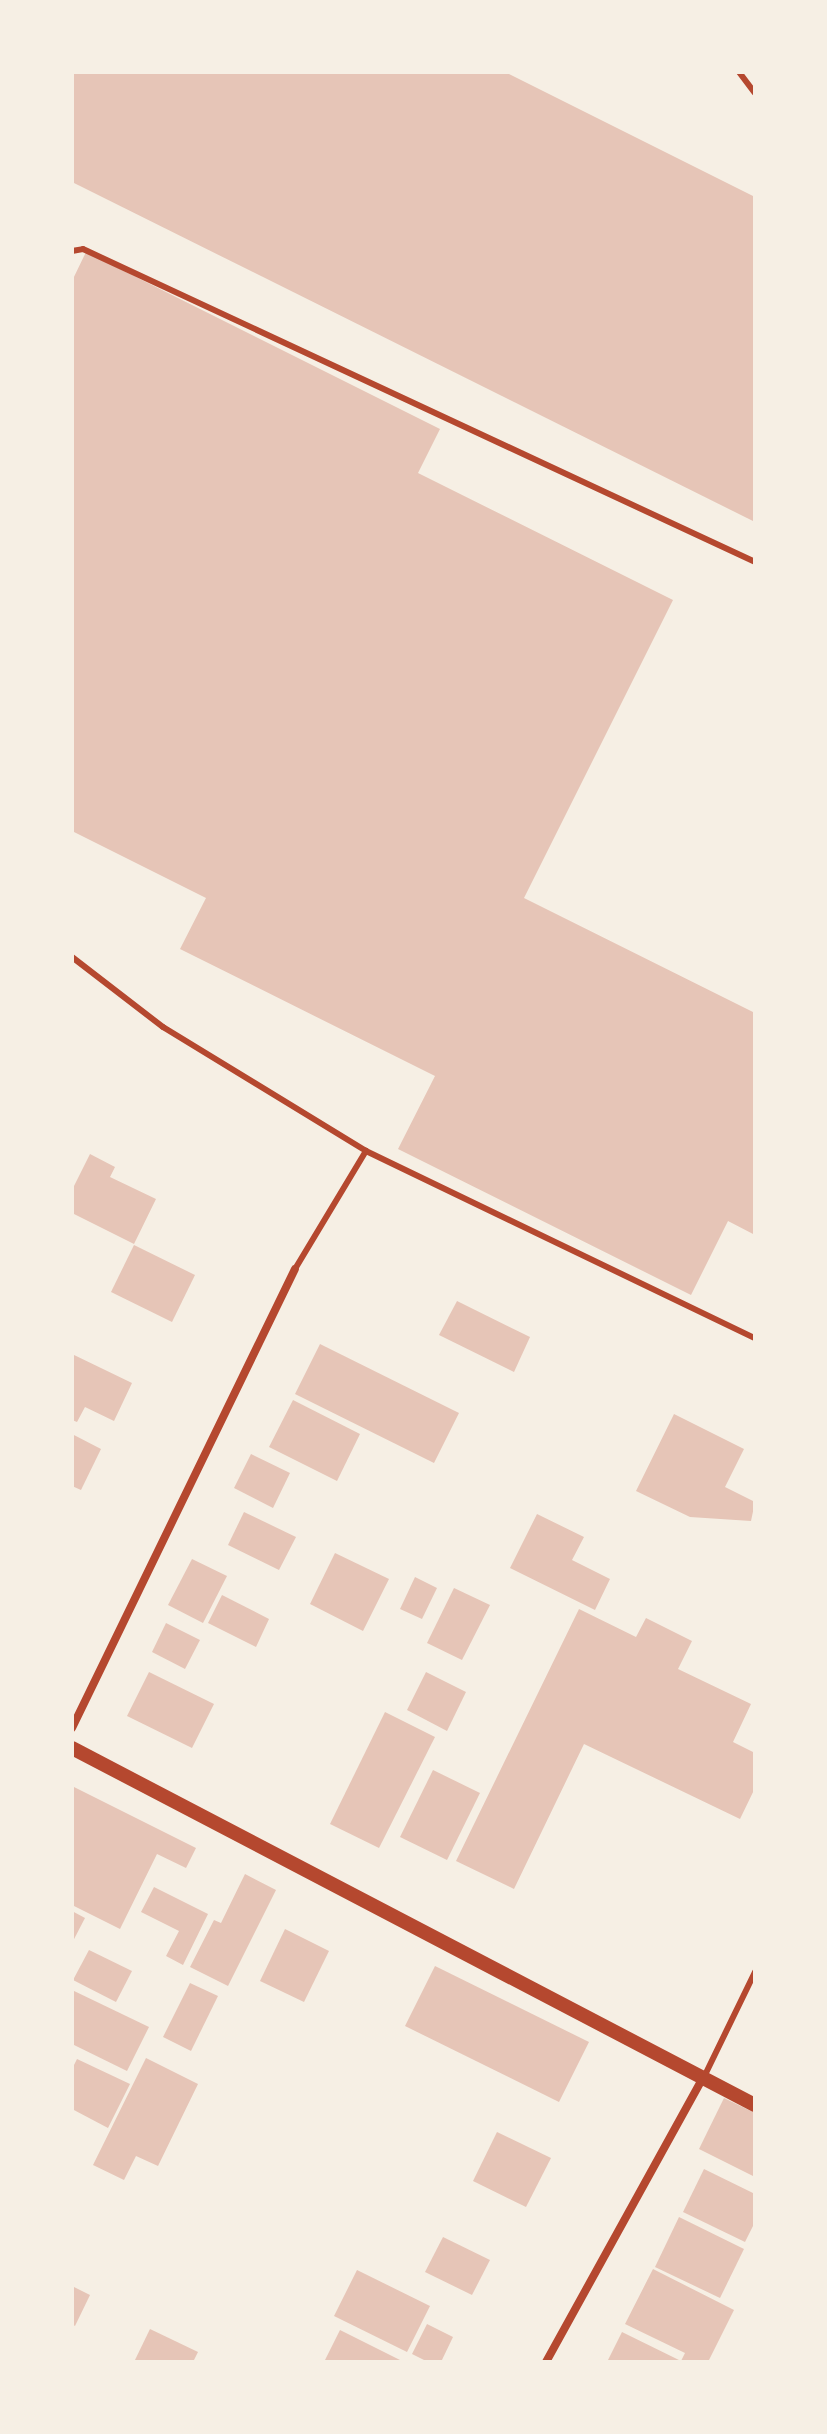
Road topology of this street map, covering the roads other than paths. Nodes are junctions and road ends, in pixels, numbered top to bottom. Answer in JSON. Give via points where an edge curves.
{"nodes":[{"id":1,"x":739,"y":72,"type":"edge"},
{"id":2,"x":755,"y":93,"type":"edge"},
{"id":3,"x":72,"y":251,"type":"edge"},
{"id":4,"x":755,"y":562,"type":"edge"},
{"id":5,"x":72,"y":957,"type":"edge"},
{"id":6,"x":366,"y":1151,"type":"junction"},
{"id":7,"x":295,"y":1269,"type":"joint"},
{"id":8,"x":755,"y":1338,"type":"edge"},
{"id":9,"x":72,"y":1728,"type":"edge"},
{"id":10,"x":72,"y":1748,"type":"edge"},
{"id":11,"x":755,"y":1972,"type":"edge"},
{"id":12,"x":702,"y":2079,"type":"junction"},
{"id":13,"x":755,"y":2105,"type":"edge"},
{"id":14,"x":546,"y":2362,"type":"edge"}],
"edges":[{"from":1,"to":2,"type":"lane"},
{"from":3,"to":4,"type":"lane","via":[[83,249]]},
{"from":5,"to":6,"type":"lane","via":[[163,1027]]},
{"from":6,"to":7,"type":"lane"},
{"from":6,"to":8,"type":"lane"},
{"from":7,"to":9,"type":"street"},
{"from":10,"to":12,"type":"street"},
{"from":11,"to":12,"type":"lane"},
{"from":12,"to":13,"type":"street"},
{"from":12,"to":14,"type":"street"}]}
